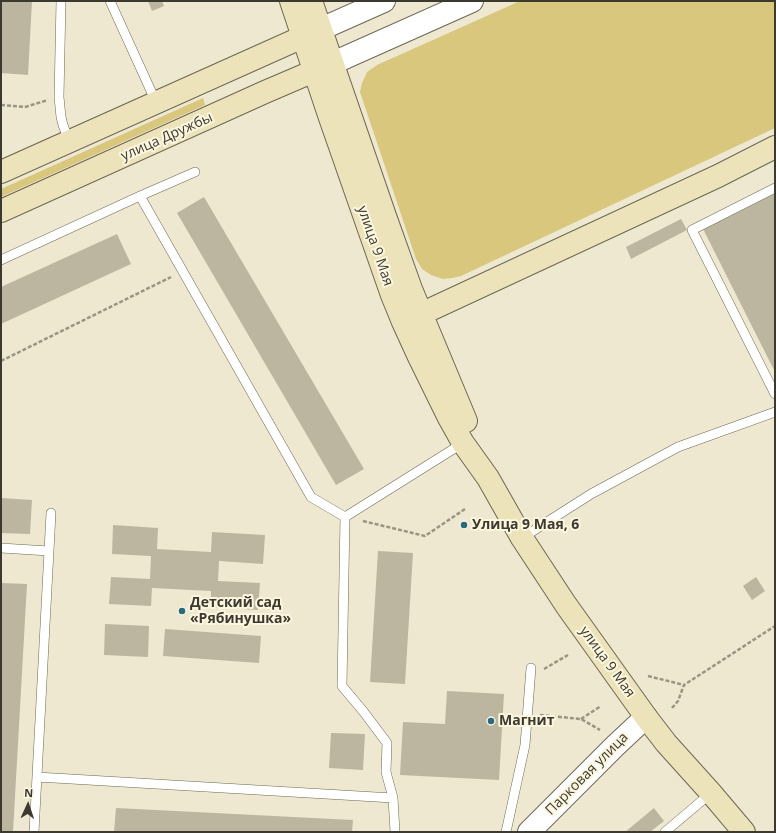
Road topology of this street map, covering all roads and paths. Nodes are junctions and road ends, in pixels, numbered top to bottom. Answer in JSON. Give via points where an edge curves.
{"nodes":[{"id":1,"x":61,"y":1,"type":"edge"},
{"id":2,"x":110,"y":1,"type":"edge"},
{"id":3,"x":291,"y":1,"type":"edge"},
{"id":4,"x":311,"y":1,"type":"edge"},
{"id":5,"x":384,"y":1,"type":"edge"},
{"id":6,"x":472,"y":1,"type":"edge"},
{"id":7,"x":312,"y":33,"type":"junction"},
{"id":8,"x":324,"y":67,"type":"junction"},
{"id":9,"x":59,"y":97,"type":"junction"},
{"id":10,"x":156,"y":102,"type":"junction"},
{"id":11,"x":1,"y":105,"type":"edge"},
{"id":12,"x":70,"y":141,"type":"junction"},
{"id":13,"x":775,"y":147,"type":"edge"},
{"id":14,"x":1,"y":172,"type":"edge"},
{"id":15,"x":195,"y":172,"type":"dead end"},
{"id":16,"x":775,"y":188,"type":"edge"},
{"id":17,"x":140,"y":196,"type":"junction"},
{"id":18,"x":1,"y":211,"type":"edge"},
{"id":19,"x":1,"y":260,"type":"edge"},
{"id":20,"x":182,"y":271,"type":"junction"},
{"id":21,"x":412,"y":318,"type":"junction"},
{"id":22,"x":1,"y":361,"type":"edge"},
{"id":23,"x":775,"y":394,"type":"edge"},
{"id":24,"x":775,"y":412,"type":"edge"},
{"id":25,"x":463,"y":443,"type":"junction"},
{"id":26,"x":488,"y":478,"type":"junction"},
{"id":27,"x":465,"y":509,"type":"dead end"},
{"id":28,"x":51,"y":513,"type":"dead end"},
{"id":29,"x":345,"y":517,"type":"junction"},
{"id":30,"x":522,"y":538,"type":"junction"},
{"id":31,"x":1,"y":548,"type":"edge"},
{"id":32,"x":49,"y":551,"type":"junction"},
{"id":33,"x":775,"y":626,"type":"edge"},
{"id":34,"x":568,"y":655,"type":"dead end"},
{"id":35,"x":530,"y":673,"type":"joint"},
{"id":36,"x":648,"y":676,"type":"dead end"},
{"id":37,"x":684,"y":685,"type":"junction"},
{"id":38,"x":601,"y":706,"type":"dead end"},
{"id":39,"x":672,"y":708,"type":"dead end"},
{"id":40,"x":527,"y":714,"type":"junction"},
{"id":41,"x":646,"y":717,"type":"junction"},
{"id":42,"x":581,"y":719,"type":"junction"},
{"id":43,"x":600,"y":730,"type":"dead end"},
{"id":44,"x":37,"y":777,"type":"junction"},
{"id":45,"x":711,"y":793,"type":"junction"},
{"id":46,"x":393,"y":798,"type":"junction"},
{"id":47,"x":34,"y":832,"type":"edge"},
{"id":48,"x":395,"y":832,"type":"edge"},
{"id":49,"x":506,"y":832,"type":"edge"},
{"id":50,"x":530,"y":832,"type":"edge"},
{"id":51,"x":665,"y":832,"type":"edge"},
{"id":52,"x":744,"y":832,"type":"edge"}],
"edges":[{"from":1,"to":9,"type":"lane"},
{"from":2,"to":10,"type":"lane"},
{"from":3,"to":7,"type":"main road","name":"улица 9 Мая"},
{"from":4,"to":7,"type":"main road","name":"улица 9 Мая"},
{"from":5,"to":7,"type":"street"},
{"from":6,"to":8,"type":"street"},
{"from":7,"to":8,"type":"main road","name":"улица 9 Мая"},
{"from":7,"to":10,"type":"main road"},
{"from":8,"to":18,"type":"main road","name":"улица Дружбы"},
{"from":8,"to":21,"type":"main road","name":"улица 9 Мая","via":[[366,223]]},
{"from":9,"to":11,"type":"path","via":[[25,107]]},
{"from":9,"to":12,"type":"lane","via":[[60,117]]},
{"from":10,"to":12,"type":"main road"},
{"from":12,"to":14,"type":"main road"},
{"from":13,"to":21,"type":"main road"},
{"from":15,"to":17,"type":"lane"},
{"from":16,"to":23,"type":"lane","via":[[692,230]]},
{"from":17,"to":19,"type":"lane"},
{"from":17,"to":20,"type":"lane"},
{"from":20,"to":22,"type":"path"},
{"from":20,"to":29,"type":"lane","via":[[311,497]]},
{"from":21,"to":25,"type":"main road","name":"улица 9 Мая","via":[[422,364]]},
{"from":21,"to":26,"type":"main road","name":"улица 9 Мая","via":[[474,442]]},
{"from":24,"to":30,"type":"lane","via":[[678,447],[591,494]]},
{"from":25,"to":26,"type":"main road","name":"улица 9 Мая"},
{"from":25,"to":29,"type":"lane"},
{"from":26,"to":30,"type":"main road","name":"улица 9 Мая"},
{"from":27,"to":29,"type":"path","via":[[425,536]]},
{"from":28,"to":32,"type":"lane"},
{"from":29,"to":46,"type":"lane","via":[[342,686],[387,743],[386,772]]},
{"from":30,"to":41,"type":"main road","name":"улица 9 Мая"},
{"from":31,"to":32,"type":"lane"},
{"from":32,"to":44,"type":"lane"},
{"from":33,"to":37,"type":"path"},
{"from":34,"to":35,"type":"path"},
{"from":35,"to":40,"type":"lane"},
{"from":36,"to":37,"type":"path"},
{"from":37,"to":39,"type":"path","via":[[678,701]]},
{"from":38,"to":42,"type":"path"},
{"from":40,"to":42,"type":"path"},
{"from":40,"to":49,"type":"lane","via":[[525,745]]},
{"from":41,"to":45,"type":"main road","name":"улица 9 Мая"},
{"from":41,"to":50,"type":"street","name":"Парковая улица"},
{"from":42,"to":43,"type":"path"},
{"from":44,"to":46,"type":"lane"},
{"from":44,"to":47,"type":"lane"},
{"from":45,"to":51,"type":"lane"},
{"from":45,"to":52,"type":"main road","name":"улица 9 Мая"},
{"from":46,"to":48,"type":"lane"}]}
